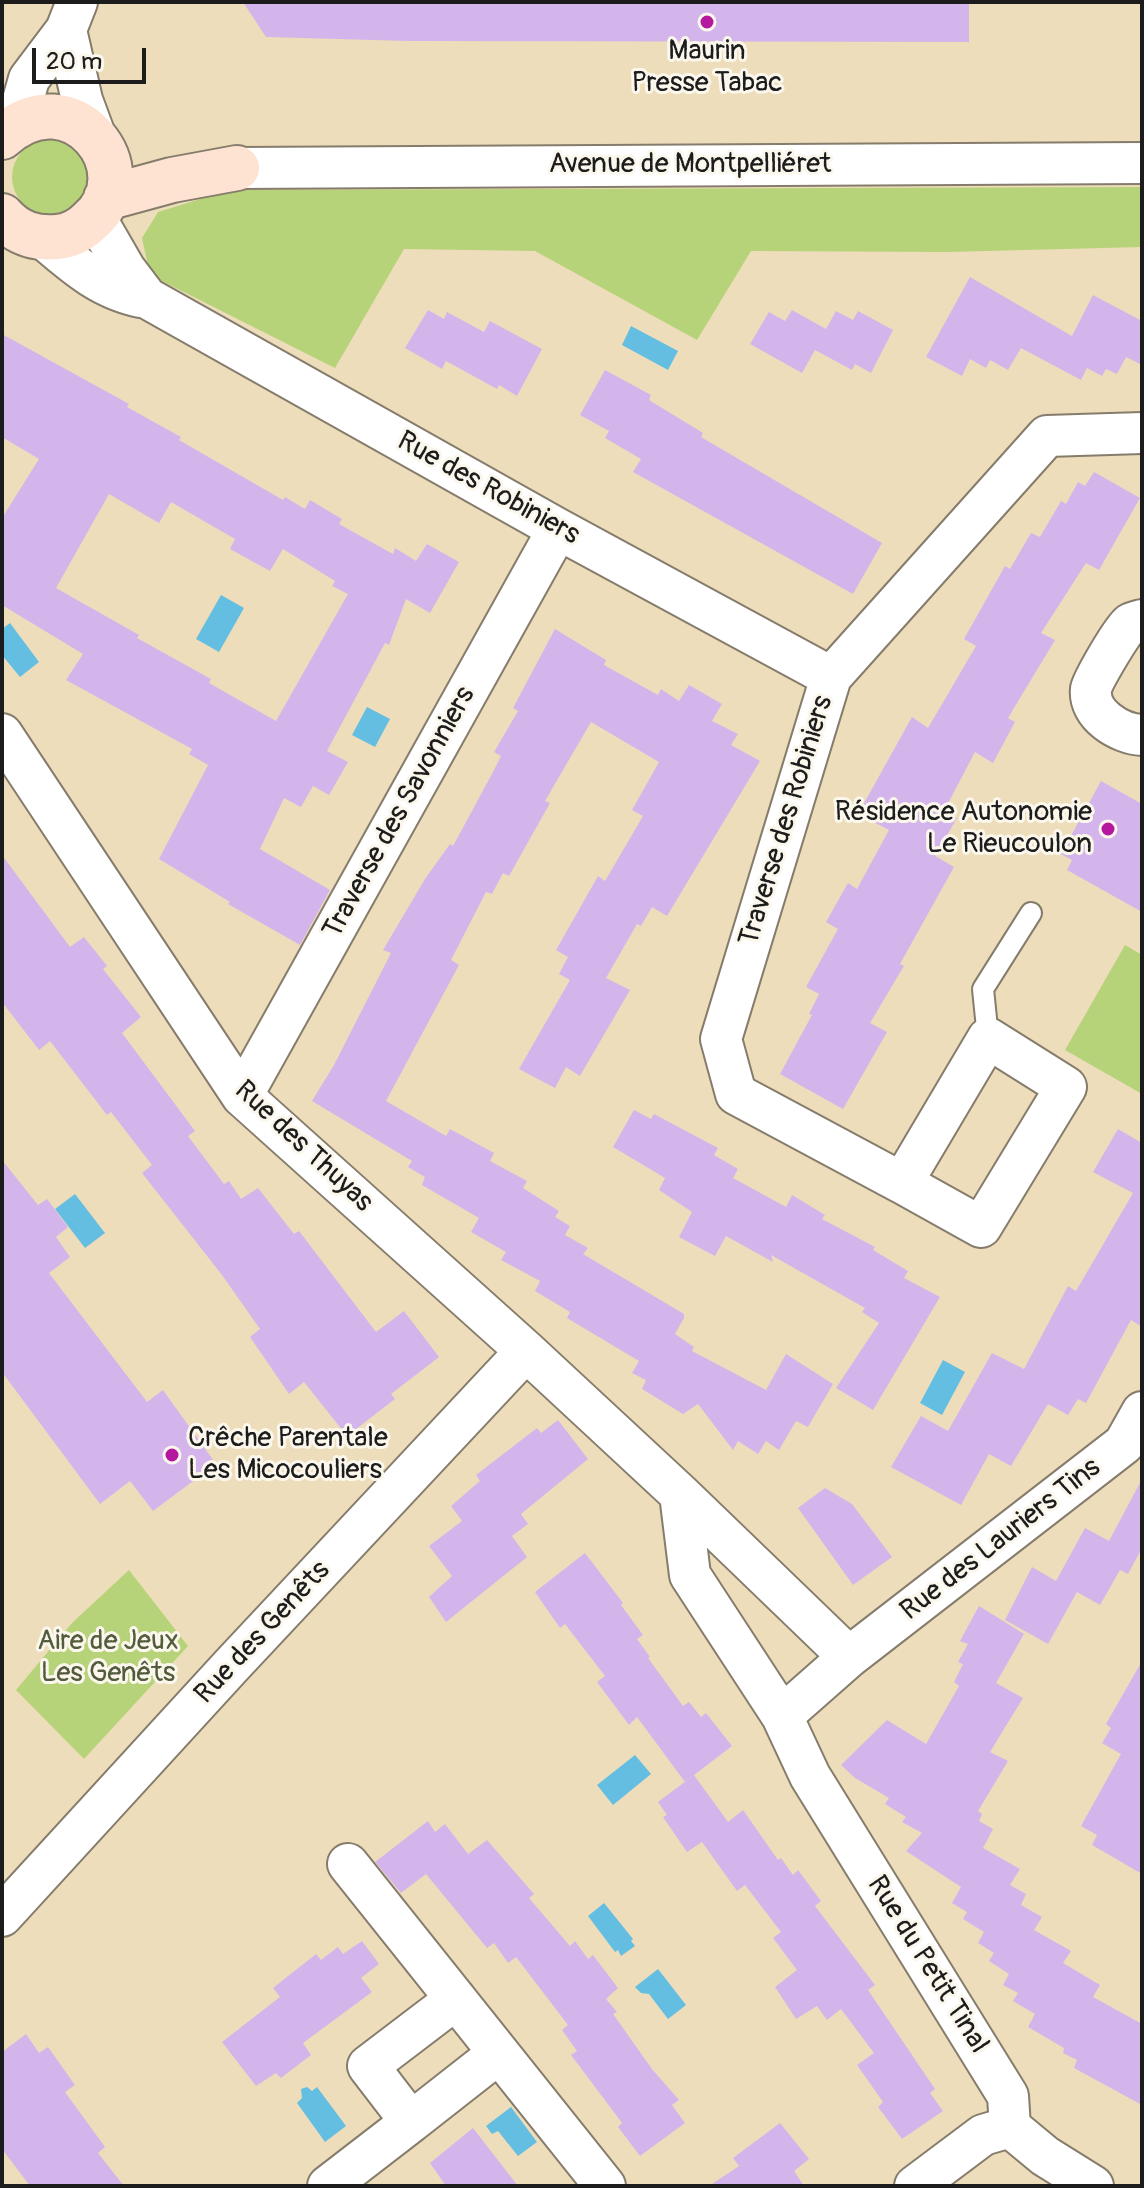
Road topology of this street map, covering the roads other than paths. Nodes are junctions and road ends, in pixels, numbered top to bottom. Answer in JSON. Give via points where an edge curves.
{"nodes":[{"id":1,"x":72,"y":16,"type":"edge"},
{"id":2,"x":9,"y":131,"type":"edge"},
{"id":3,"x":100,"y":145,"type":"junction"},
{"id":4,"x":1142,"y":163,"type":"edge"},
{"id":5,"x":237,"y":168,"type":"junction"},
{"id":6,"x":101,"y":208,"type":"junction"},
{"id":7,"x":2,"y":216,"type":"edge"},
{"id":8,"x":44,"y":239,"type":"junction"},
{"id":9,"x":147,"y":298,"type":"junction"},
{"id":10,"x":1142,"y":433,"type":"edge"},
{"id":11,"x":558,"y":529,"type":"junction"},
{"id":12,"x":1142,"y":620,"type":"edge"},
{"id":13,"x":831,"y":677,"type":"junction"},
{"id":14,"x":2,"y":734,"type":"edge"},
{"id":15,"x":1142,"y":735,"type":"edge"},
{"id":16,"x":1031,"y":913,"type":"dead end"},
{"id":17,"x":988,"y":1038,"type":"junction"},
{"id":18,"x":242,"y":1096,"type":"junction"},
{"id":19,"x":902,"y":1183,"type":"junction"},
{"id":20,"x":526,"y":1351,"type":"junction"},
{"id":21,"x":1142,"y":1412,"type":"edge"},
{"id":22,"x":680,"y":1494,"type":"junction"},
{"id":23,"x":849,"y":1657,"type":"junction"},
{"id":24,"x":782,"y":1716,"type":"junction"},
{"id":25,"x":348,"y":1864,"type":"dead end"},
{"id":26,"x":2,"y":1916,"type":"edge"},
{"id":27,"x":456,"y":1999,"type":"junction"},
{"id":28,"x":499,"y":2053,"type":"junction"},
{"id":29,"x":411,"y":2122,"type":"junction"},
{"id":30,"x":1010,"y":2127,"type":"junction"},
{"id":31,"x":328,"y":2186,"type":"edge"},
{"id":32,"x":605,"y":2186,"type":"edge"},
{"id":33,"x":915,"y":2186,"type":"edge"},
{"id":34,"x":1093,"y":2186,"type":"edge"}],
"edges":[{"from":1,"to":2,"type":"street","via":[[29,79]]},
{"from":1,"to":3,"type":"street","via":[[82,100]]},
{"from":2,"to":3,"type":"street","via":[[50,115],[83,126]]},
{"from":3,"to":5,"type":"street","name":"Avenue de Montpelliéret","via":[[171,162]]},
{"from":3,"to":6,"type":"street","via":[[109,167]]},
{"from":4,"to":5,"type":"street","name":"Avenue de Montpelliéret"},
{"from":5,"to":6,"type":"street","name":"Avenue de Montpelliéret","via":[[172,180]]},
{"from":6,"to":8,"type":"street","name":"Avenue de Montpelliéret","via":[[81,230]]},
{"from":6,"to":9,"type":"street","name":"Rue des Robiniers","via":[[125,269]]},
{"from":7,"to":8,"type":"street","via":[[27,235]]},
{"from":8,"to":9,"type":"street","name":"Rue des Robiniers","via":[[78,269],[124,295]]},
{"from":9,"to":11,"type":"street","name":"Rue des Robiniers"},
{"from":10,"to":13,"type":"street","name":"Traverse des Robiniers","via":[[1047,436]]},
{"from":11,"to":13,"type":"street","name":"Rue des Robiniers"},
{"from":11,"to":18,"type":"street","name":"Traverse des Savonniers"},
{"from":12,"to":15,"type":"street","via":[[1131,622],[1119,637],[1091,688],[1094,708],[1103,719]]},
{"from":13,"to":19,"type":"street","name":"Traverse des Robiniers","via":[[721,1039],[736,1094]]},
{"from":14,"to":18,"type":"street","name":"Rue des Thuyas"},
{"from":16,"to":17,"type":"lane","via":[[983,989]]},
{"from":17,"to":19,"type":"street"},
{"from":17,"to":19,"type":"street","name":"Traverse des Robiniers","via":[[1066,1087],[981,1227]]},
{"from":18,"to":20,"type":"street","name":"Rue des Thuyas"},
{"from":20,"to":22,"type":"street","name":"Rue des Thuyas"},
{"from":20,"to":26,"type":"street","name":"Rue des Genêts"},
{"from":21,"to":23,"type":"street","name":"Rue des Lauriers Tins","via":[[1124,1444]]},
{"from":22,"to":23,"type":"street","name":"Rue des Thuyas"},
{"from":22,"to":24,"type":"street","via":[[690,1575]]},
{"from":23,"to":24,"type":"street"},
{"from":24,"to":30,"type":"street","name":"Rue du Petit Tinal","via":[[810,1776],[1008,2096]]},
{"from":25,"to":27,"type":"street"},
{"from":27,"to":28,"type":"street"},
{"from":27,"to":29,"type":"street","via":[[368,2066]]},
{"from":28,"to":29,"type":"street"},
{"from":28,"to":32,"type":"street"},
{"from":29,"to":31,"type":"street"},
{"from":30,"to":33,"type":"street","via":[[983,2135]]},
{"from":30,"to":34,"type":"street"}]}
